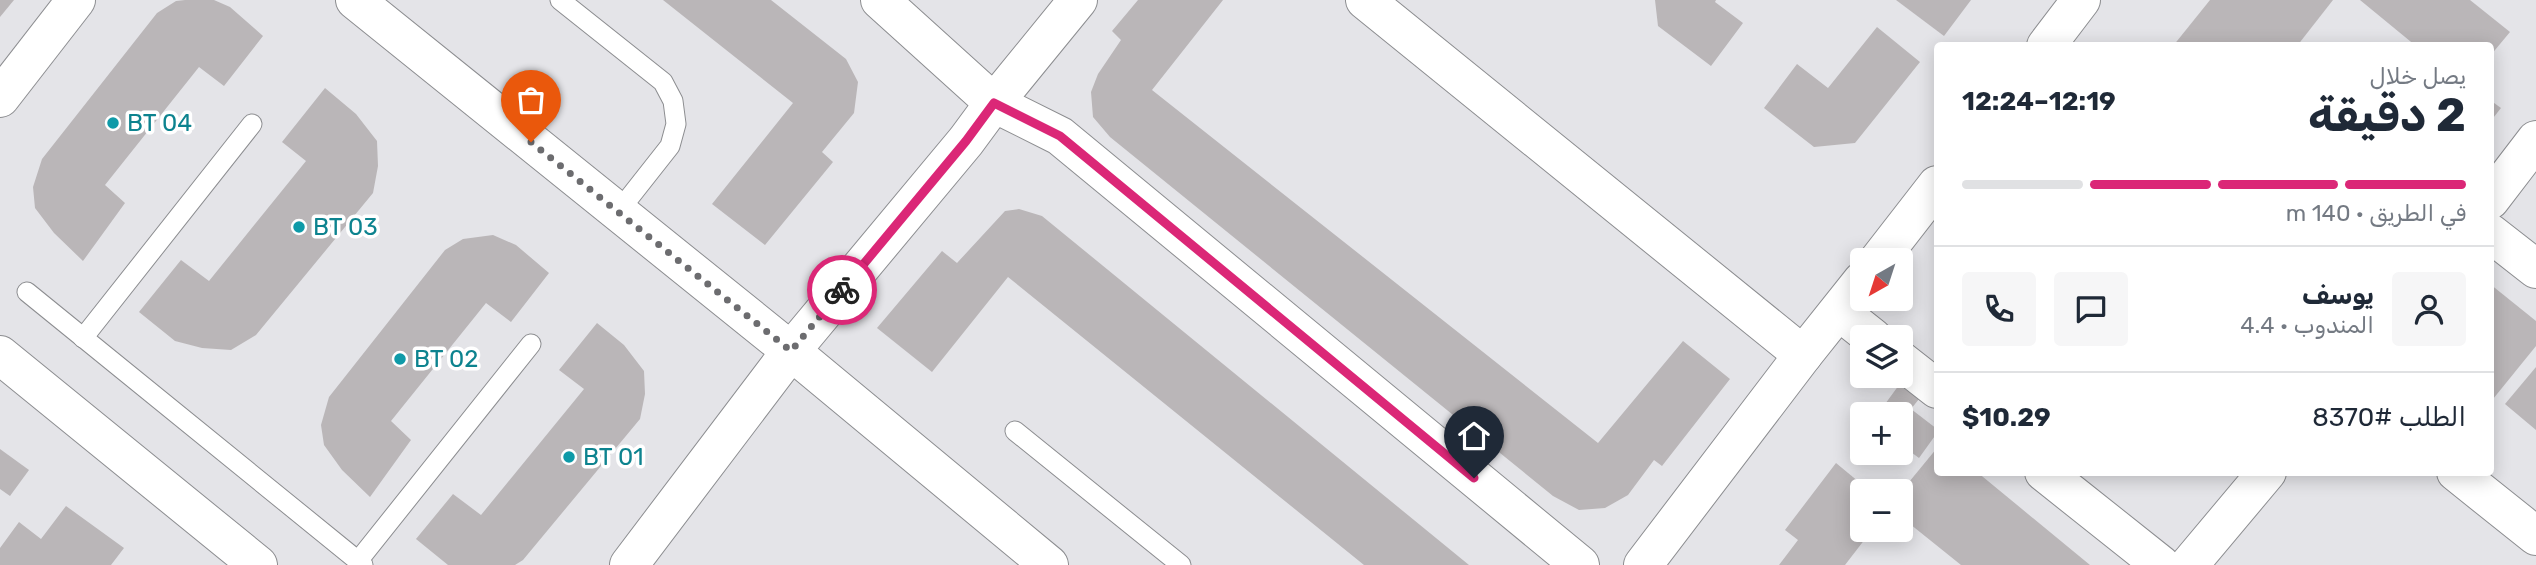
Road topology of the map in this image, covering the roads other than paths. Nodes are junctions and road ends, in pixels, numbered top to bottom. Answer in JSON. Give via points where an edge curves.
{"nodes":[{"id":1,"x":76,"y":0,"type":"edge"},
{"id":2,"x":560,"y":0,"type":"edge"},
{"id":3,"x":880,"y":0,"type":"edge"},
{"id":4,"x":1078,"y":0,"type":"edge"},
{"id":5,"x":1365,"y":0,"type":"edge"},
{"id":6,"x":2081,"y":0,"type":"edge"},
{"id":7,"x":359,"y":1,"type":"edge"},
{"id":8,"x":2049,"y":42,"type":"edge"},
{"id":9,"x":0,"y":98,"type":"edge"},
{"id":10,"x":994,"y":103,"type":"junction"},
{"id":11,"x":252,"y":124,"type":"dead end"},
{"id":12,"x":2536,"y":140,"type":"edge"},
{"id":13,"x":1934,"y":189,"type":"edge"},
{"id":14,"x":2494,"y":195,"type":"edge"},
{"id":15,"x":618,"y":212,"type":"junction"},
{"id":16,"x":2494,"y":236,"type":"edge"},
{"id":17,"x":1888,"y":248,"type":"edge"},
{"id":18,"x":2536,"y":270,"type":"edge"},
{"id":19,"x":27,"y":292,"type":"dead end"},
{"id":20,"x":1850,"y":297,"type":"edge"},
{"id":21,"x":1839,"y":311,"type":"junction"},
{"id":22,"x":1857,"y":325,"type":"edge"},
{"id":23,"x":83,"y":338,"type":"junction"},
{"id":24,"x":531,"y":344,"type":"dead end"},
{"id":25,"x":791,"y":351,"type":"junction"},
{"id":26,"x":0,"y":355,"type":"edge"},
{"id":27,"x":1802,"y":355,"type":"junction"},
{"id":28,"x":1913,"y":370,"type":"edge"},
{"id":29,"x":1934,"y":387,"type":"edge"},
{"id":30,"x":1015,"y":431,"type":"dead end"},
{"id":31,"x":2048,"y":476,"type":"edge"},
{"id":32,"x":2264,"y":476,"type":"edge"},
{"id":33,"x":2461,"y":476,"type":"edge"},
{"id":34,"x":2536,"y":537,"type":"edge"},
{"id":35,"x":361,"y":563,"type":"edge"},
{"id":36,"x":258,"y":565,"type":"edge"},
{"id":37,"x":629,"y":565,"type":"edge"},
{"id":38,"x":1049,"y":565,"type":"edge"},
{"id":39,"x":1181,"y":565,"type":"edge"},
{"id":40,"x":1580,"y":565,"type":"edge"},
{"id":41,"x":1643,"y":565,"type":"edge"},
{"id":42,"x":2161,"y":565,"type":"edge"},
{"id":43,"x":2189,"y":565,"type":"edge"}],
"edges":[{"from":1,"to":9,"type":"street"},
{"from":2,"to":15,"type":"lane","via":[[663,82],[673,101],[676,124],[670,146]]},
{"from":3,"to":10,"type":"street"},
{"from":4,"to":10,"type":"street"},
{"from":5,"to":27,"type":"street"},
{"from":6,"to":8,"type":"street"},
{"from":7,"to":15,"type":"street"},
{"from":10,"to":25,"type":"street"},
{"from":10,"to":40,"type":"street","via":[[1060,136]]},
{"from":11,"to":23,"type":"lane"},
{"from":12,"to":14,"type":"street"},
{"from":13,"to":17,"type":"street"},
{"from":15,"to":25,"type":"street"},
{"from":16,"to":18,"type":"street"},
{"from":19,"to":23,"type":"lane"},
{"from":20,"to":21,"type":"street"},
{"from":21,"to":22,"type":"street"},
{"from":21,"to":27,"type":"street"},
{"from":23,"to":35,"type":"lane"},
{"from":24,"to":35,"type":"lane"},
{"from":25,"to":37,"type":"street"},
{"from":25,"to":38,"type":"street"},
{"from":26,"to":36,"type":"street"},
{"from":27,"to":41,"type":"street"},
{"from":28,"to":29,"type":"street"},
{"from":30,"to":39,"type":"lane"},
{"from":31,"to":42,"type":"street"},
{"from":32,"to":43,"type":"street"},
{"from":33,"to":34,"type":"street"}]}
